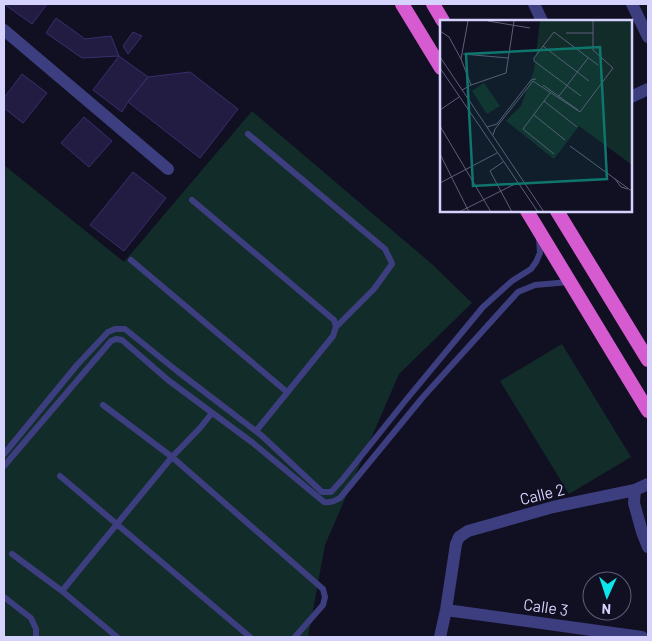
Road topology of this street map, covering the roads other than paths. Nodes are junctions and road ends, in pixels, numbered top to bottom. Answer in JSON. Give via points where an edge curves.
{"nodes":[{"id":1,"x":402,"y":4,"type":"edge"},
{"id":2,"x":434,"y":4,"type":"edge"},
{"id":3,"x":534,"y":4,"type":"edge"},
{"id":4,"x":632,"y":4,"type":"edge"},
{"id":5,"x":442,"y":20,"type":"edge"},
{"id":6,"x":542,"y":20,"type":"edge"},
{"id":7,"x":4,"y":30,"type":"edge"},
{"id":8,"x":648,"y":37,"type":"edge"},
{"id":9,"x":440,"y":66,"type":"edge"},
{"id":10,"x":648,"y":89,"type":"edge"},
{"id":11,"x":632,"y":97,"type":"edge"},
{"id":12,"x":248,"y":134,"type":"dead end"},
{"id":13,"x":168,"y":169,"type":"dead end"},
{"id":14,"x":192,"y":200,"type":"dead end"},
{"id":15,"x":528,"y":212,"type":"edge"},
{"id":16,"x":558,"y":212,"type":"edge"},
{"id":17,"x":539,"y":232,"type":"junction"},
{"id":18,"x":131,"y":260,"type":"dead end"},
{"id":19,"x":512,"y":281,"type":"junction"},
{"id":20,"x":570,"y":282,"type":"junction"},
{"id":21,"x":518,"y":292,"type":"junction"},
{"id":22,"x":336,"y":327,"type":"junction"},
{"id":23,"x":648,"y":360,"type":"edge"},
{"id":24,"x":177,"y":371,"type":"junction"},
{"id":25,"x":168,"y":380,"type":"junction"},
{"id":26,"x":287,"y":392,"type":"junction"},
{"id":27,"x":103,"y":405,"type":"dead end"},
{"id":28,"x":648,"y":411,"type":"edge"},
{"id":29,"x":212,"y":413,"type":"junction"},
{"id":30,"x":256,"y":431,"type":"junction"},
{"id":31,"x":4,"y":454,"type":"edge"},
{"id":32,"x":172,"y":457,"type":"junction"},
{"id":33,"x":4,"y":466,"type":"edge"},
{"id":34,"x":60,"y":476,"type":"dead end"},
{"id":35,"x":648,"y":484,"type":"edge"},
{"id":36,"x":635,"y":490,"type":"junction"},
{"id":37,"x":326,"y":493,"type":"junction"},
{"id":38,"x":329,"y":503,"type":"junction"},
{"id":39,"x":117,"y":525,"type":"junction"},
{"id":40,"x":648,"y":547,"type":"edge"},
{"id":41,"x":12,"y":554,"type":"dead end"},
{"id":42,"x":62,"y":591,"type":"junction"},
{"id":43,"x":4,"y":596,"type":"edge"},
{"id":44,"x":446,"y":610,"type":"junction"},
{"id":45,"x":36,"y":637,"type":"edge"},
{"id":46,"x":117,"y":637,"type":"edge"},
{"id":47,"x":250,"y":637,"type":"edge"},
{"id":48,"x":295,"y":637,"type":"edge"},
{"id":49,"x":440,"y":637,"type":"edge"},
{"id":50,"x":642,"y":637,"type":"edge"}],
"edges":[{"from":1,"to":9,"type":"highway"},
{"from":2,"to":5,"type":"highway"},
{"from":3,"to":6,"type":"street"},
{"from":4,"to":8,"type":"street"},
{"from":7,"to":13,"type":"street"},
{"from":10,"to":11,"type":"street"},
{"from":12,"to":22,"type":"lane","via":[[385,249],[391,261],[374,289]]},
{"from":14,"to":22,"type":"lane","via":[[334,320]]},
{"from":15,"to":17,"type":"highway"},
{"from":16,"to":23,"type":"highway"},
{"from":17,"to":19,"type":"lane","via":[[540,253],[536,262]]},
{"from":17,"to":20,"type":"highway"},
{"from":18,"to":26,"type":"lane"},
{"from":19,"to":21,"type":"lane"},
{"from":19,"to":37,"type":"lane","via":[[484,307],[342,480]]},
{"from":20,"to":21,"type":"lane","via":[[535,285]]},
{"from":20,"to":28,"type":"highway"},
{"from":21,"to":38,"type":"lane","via":[[423,397],[340,498]]},
{"from":22,"to":26,"type":"lane","via":[[333,336]]},
{"from":24,"to":25,"type":"lane"},
{"from":24,"to":30,"type":"lane"},
{"from":24,"to":31,"type":"lane","via":[[125,329],[108,332]]},
{"from":25,"to":29,"type":"lane"},
{"from":25,"to":33,"type":"lane","via":[[122,340],[111,340]]},
{"from":26,"to":30,"type":"lane"},
{"from":27,"to":32,"type":"lane"},
{"from":29,"to":32,"type":"lane"},
{"from":29,"to":38,"type":"lane"},
{"from":30,"to":37,"type":"lane"},
{"from":32,"to":39,"type":"lane"},
{"from":32,"to":48,"type":"lane","via":[[323,589],[323,605]]},
{"from":34,"to":39,"type":"lane"},
{"from":35,"to":36,"type":"street","name":"Calle 2"},
{"from":36,"to":40,"type":"street","via":[[634,503]]},
{"from":36,"to":44,"type":"street","name":"Calle 2","via":[[552,507],[468,531],[459,537],[456,544]]},
{"from":37,"to":38,"type":"lane"},
{"from":39,"to":42,"type":"lane"},
{"from":39,"to":47,"type":"lane"},
{"from":41,"to":42,"type":"lane"},
{"from":42,"to":46,"type":"lane"},
{"from":43,"to":45,"type":"lane","via":[[31,618]]},
{"from":44,"to":49,"type":"street"},
{"from":44,"to":50,"type":"street","name":"Calle 3"}]}
